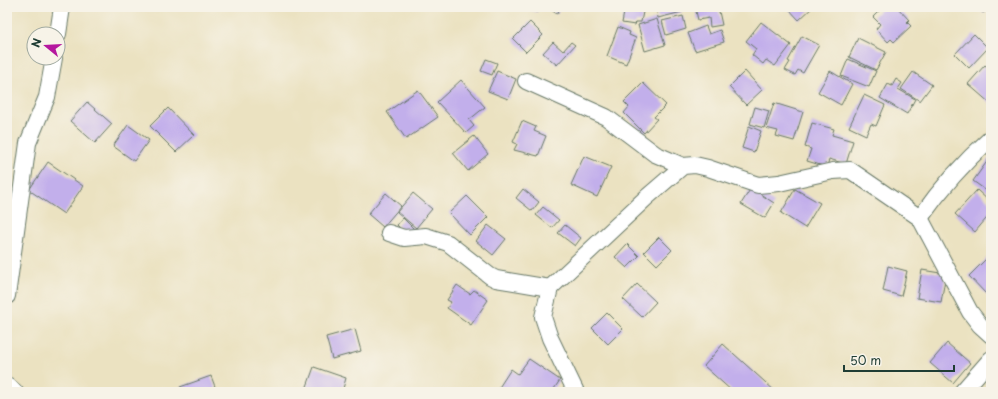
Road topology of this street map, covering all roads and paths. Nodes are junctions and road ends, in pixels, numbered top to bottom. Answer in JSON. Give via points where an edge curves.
{"nodes":[{"id":1,"x":62,"y":7,"type":"edge"},
{"id":2,"x":59,"y":26,"type":"edge"},
{"id":3,"x":53,"y":66,"type":"edge"},
{"id":4,"x":526,"y":81,"type":"dead end"},
{"id":5,"x":991,"y":138,"type":"edge"},
{"id":6,"x":683,"y":166,"type":"junction"},
{"id":7,"x":920,"y":218,"type":"junction"},
{"id":8,"x":389,"y":233,"type":"dead end"},
{"id":9,"x":550,"y":288,"type":"junction"},
{"id":10,"x":7,"y":296,"type":"edge"},
{"id":11,"x":991,"y":335,"type":"edge"},
{"id":12,"x":991,"y":359,"type":"edge"},
{"id":13,"x":7,"y":384,"type":"edge"},
{"id":14,"x":15,"y":392,"type":"edge"},
{"id":15,"x":576,"y":392,"type":"edge"},
{"id":16,"x":962,"y":392,"type":"edge"}],
"edges":[{"from":1,"to":2,"type":"street"},
{"from":3,"to":10,"type":"street","via":[[47,97],[28,143]]},
{"from":4,"to":6,"type":"street","via":[[606,117],[655,154]]},
{"from":5,"to":7,"type":"street","via":[[939,191]]},
{"from":6,"to":7,"type":"street","via":[[708,168],[758,185],[850,170]]},
{"from":6,"to":9,"type":"street"},
{"from":7,"to":11,"type":"street","via":[[970,312]]},
{"from":8,"to":9,"type":"street","via":[[404,238],[426,236],[448,243],[496,279]]},
{"from":9,"to":15,"type":"street","via":[[543,317],[550,338]]},
{"from":12,"to":16,"type":"street"},
{"from":13,"to":14,"type":"street"}]}
